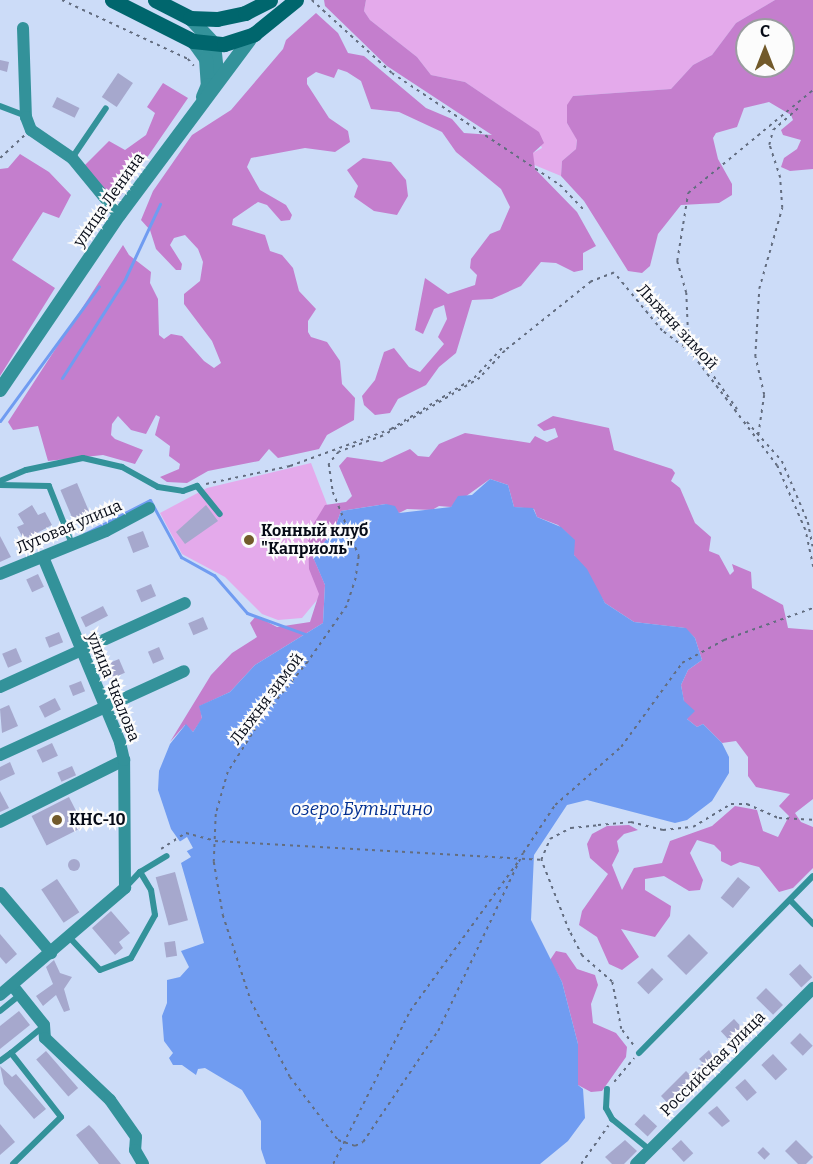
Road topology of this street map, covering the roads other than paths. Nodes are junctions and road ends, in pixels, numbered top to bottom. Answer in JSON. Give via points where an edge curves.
{"nodes":[{"id":1,"x":112,"y":0,"type":"edge"},
{"id":2,"x":155,"y":0,"type":"edge"},
{"id":3,"x":272,"y":0,"type":"edge"},
{"id":4,"x":296,"y":0,"type":"edge"},
{"id":5,"x":190,"y":18,"type":"junction"},
{"id":6,"x":23,"y":28,"type":"dead end"},
{"id":7,"x":254,"y":34,"type":"junction"},
{"id":8,"x":193,"y":41,"type":"junction"},
{"id":9,"x":214,"y":44,"type":"junction"},
{"id":10,"x":218,"y":81,"type":"junction"},
{"id":11,"x":202,"y":101,"type":"junction"},
{"id":12,"x":0,"y":106,"type":"edge"},
{"id":13,"x":106,"y":108,"type":"dead end"},
{"id":14,"x":26,"y":117,"type":"junction"},
{"id":15,"x":72,"y":158,"type":"junction"},
{"id":16,"x":119,"y":215,"type":"junction"},
{"id":17,"x":0,"y":390,"type":"edge"},
{"id":18,"x":0,"y":483,"type":"edge"},
{"id":19,"x":150,"y":508,"type":"dead end"},
{"id":20,"x":220,"y":514,"type":"dead end"},
{"id":21,"x":72,"y":544,"type":"junction"},
{"id":22,"x":43,"y":556,"type":"junction"},
{"id":23,"x":0,"y":574,"type":"edge"},
{"id":24,"x":185,"y":603,"type":"dead end"},
{"id":25,"x":81,"y":651,"type":"junction"},
{"id":26,"x":184,"y":671,"type":"dead end"},
{"id":27,"x":0,"y":687,"type":"edge"},
{"id":28,"x":105,"y":705,"type":"junction"},
{"id":29,"x":0,"y":755,"type":"edge"},
{"id":30,"x":124,"y":760,"type":"junction"},
{"id":31,"x":0,"y":822,"type":"edge"},
{"id":32,"x":167,"y":856,"type":"dead end"},
{"id":33,"x":140,"y":872,"type":"junction"},
{"id":34,"x":813,"y":876,"type":"edge"},
{"id":35,"x":125,"y":888,"type":"junction"},
{"id":36,"x":0,"y":893,"type":"edge"},
{"id":37,"x":791,"y":901,"type":"junction"},
{"id":38,"x":813,"y":924,"type":"edge"},
{"id":39,"x":69,"y":937,"type":"junction"},
{"id":40,"x":51,"y":953,"type":"junction"},
{"id":41,"x":813,"y":988,"type":"edge"},
{"id":42,"x":16,"y":990,"type":"junction"},
{"id":43,"x":0,"y":995,"type":"edge"},
{"id":44,"x":0,"y":1011,"type":"edge"},
{"id":45,"x":44,"y":1025,"type":"junction"},
{"id":46,"x":11,"y":1053,"type":"junction"},
{"id":47,"x":639,"y":1053,"type":"road end"},
{"id":48,"x":0,"y":1061,"type":"edge"},
{"id":49,"x":607,"y":1089,"type":"road end"},
{"id":50,"x":135,"y":1150,"type":"junction"},
{"id":51,"x":650,"y":1150,"type":"junction"},
{"id":52,"x":13,"y":1164,"type":"edge"},
{"id":53,"x":133,"y":1164,"type":"edge"},
{"id":54,"x":143,"y":1164,"type":"edge"},
{"id":55,"x":636,"y":1164,"type":"edge"}],
"edges":[{"from":1,"to":8,"type":"main road"},
{"from":2,"to":5,"type":"main road"},
{"from":3,"to":5,"type":"main road","via":[[245,14]]},
{"from":3,"to":7,"type":"main road","name":"улица Ленина"},
{"from":4,"to":7,"type":"main road","name":"улица Ленина"},
{"from":5,"to":9,"type":"street"},
{"from":6,"to":14,"type":"street"},
{"from":7,"to":9,"type":"main road"},
{"from":7,"to":10,"type":"street","name":"улица Ленина"},
{"from":8,"to":9,"type":"main road"},
{"from":8,"to":11,"type":"street","via":[[206,59],[208,85]]},
{"from":9,"to":10,"type":"street"},
{"from":10,"to":11,"type":"street","name":"улица Ленина"},
{"from":11,"to":16,"type":"street","name":"улица Ленина"},
{"from":12,"to":14,"type":"lane"},
{"from":13,"to":15,"type":"lane"},
{"from":14,"to":15,"type":"street","via":[[31,130]]},
{"from":15,"to":16,"type":"street"},
{"from":16,"to":17,"type":"street","name":"улица Ленина"},
{"from":18,"to":20,"type":"lane","via":[[26,470],[83,458],[122,467],[158,487],[183,491],[196,486]]},
{"from":18,"to":21,"type":"lane","via":[[49,486]]},
{"from":19,"to":21,"type":"street","name":"Луговая улица"},
{"from":21,"to":22,"type":"street","name":"Луговая улица"},
{"from":22,"to":23,"type":"street","name":"Луговая улица"},
{"from":22,"to":25,"type":"street","name":"улица Чкалова"},
{"from":24,"to":25,"type":"street"},
{"from":25,"to":27,"type":"street"},
{"from":25,"to":28,"type":"street","name":"улица Чкалова"},
{"from":26,"to":28,"type":"street"},
{"from":28,"to":29,"type":"street"},
{"from":28,"to":30,"type":"street","name":"улица Чкалова"},
{"from":30,"to":31,"type":"street"},
{"from":30,"to":35,"type":"street","name":"улица Чкалова"},
{"from":32,"to":33,"type":"lane"},
{"from":33,"to":35,"type":"lane"},
{"from":33,"to":39,"type":"lane","via":[[151,890],[155,915],[131,958],[100,970]]},
{"from":34,"to":37,"type":"lane"},
{"from":35,"to":39,"type":"street"},
{"from":36,"to":40,"type":"street"},
{"from":37,"to":38,"type":"lane"},
{"from":37,"to":47,"type":"lane"},
{"from":39,"to":40,"type":"street"},
{"from":40,"to":42,"type":"street"},
{"from":41,"to":51,"type":"street","name":"Российская улица"},
{"from":42,"to":43,"type":"street"},
{"from":42,"to":44,"type":"lane"},
{"from":42,"to":45,"type":"street"},
{"from":45,"to":46,"type":"lane"},
{"from":45,"to":50,"type":"street","via":[[45,1038],[110,1100],[136,1137]]},
{"from":46,"to":48,"type":"lane"},
{"from":46,"to":52,"type":"lane","via":[[61,1117]]},
{"from":49,"to":51,"type":"lane","via":[[606,1108],[612,1119]]},
{"from":50,"to":53,"type":"lane"},
{"from":50,"to":54,"type":"street"},
{"from":51,"to":55,"type":"street","name":"Российская улица"}]}
